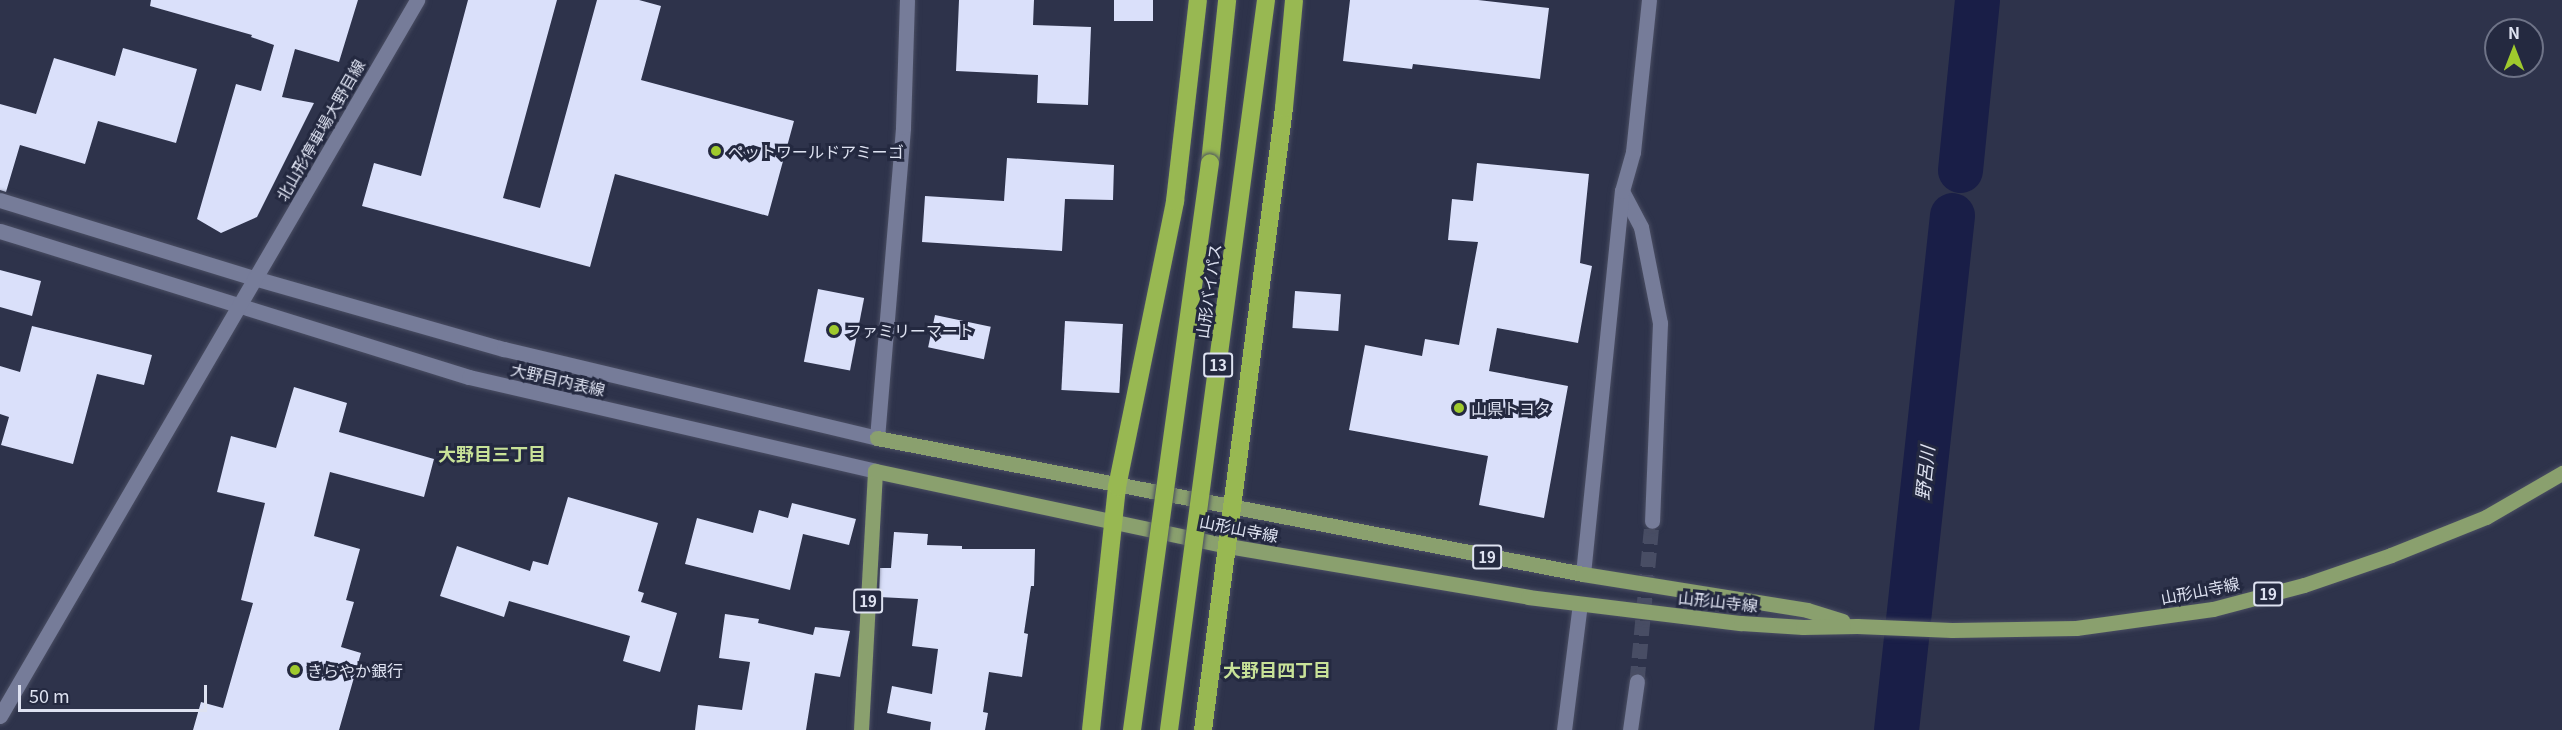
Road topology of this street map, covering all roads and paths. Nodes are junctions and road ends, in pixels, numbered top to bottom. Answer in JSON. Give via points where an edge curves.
{"nodes":[{"id":1,"x":417,"y":0,"type":"edge"},
{"id":2,"x":907,"y":0,"type":"edge"},
{"id":3,"x":1198,"y":0,"type":"edge"},
{"id":4,"x":1227,"y":0,"type":"edge"},
{"id":5,"x":1266,"y":0,"type":"edge"},
{"id":6,"x":1294,"y":0,"type":"edge"},
{"id":7,"x":1649,"y":0,"type":"edge"},
{"id":8,"x":1622,"y":190,"type":"junction"},
{"id":9,"x":0,"y":201,"type":"edge"},
{"id":10,"x":0,"y":231,"type":"edge"},
{"id":11,"x":254,"y":278,"type":"junction"},
{"id":12,"x":238,"y":304,"type":"junction"},
{"id":13,"x":877,"y":438,"type":"junction"},
{"id":14,"x":875,"y":471,"type":"junction"},
{"id":15,"x":2562,"y":473,"type":"edge"},
{"id":16,"x":1117,"y":487,"type":"junction"},
{"id":17,"x":1233,"y":509,"type":"junction"},
{"id":18,"x":1652,"y":521,"type":"tunnel mouth"},
{"id":19,"x":1113,"y":522,"type":"junction"},
{"id":20,"x":1228,"y":546,"type":"junction"},
{"id":21,"x":1583,"y":574,"type":"junction"},
{"id":22,"x":1580,"y":604,"type":"junction"},
{"id":23,"x":1857,"y":626,"type":"junction"},
{"id":24,"x":1637,"y":681,"type":"tunnel mouth"},
{"id":25,"x":0,"y":716,"type":"edge"},
{"id":26,"x":861,"y":730,"type":"edge"},
{"id":27,"x":1091,"y":730,"type":"edge"},
{"id":28,"x":1132,"y":730,"type":"edge"},
{"id":29,"x":1169,"y":730,"type":"edge"},
{"id":30,"x":1203,"y":730,"type":"edge"},
{"id":31,"x":1564,"y":730,"type":"edge"},
{"id":32,"x":1630,"y":730,"type":"edge"}],
"edges":[{"from":1,"to":11,"type":"main road","name":"北山形停車場大野目線"},
{"from":2,"to":13,"type":"main road","via":[[903,127]]},
{"from":3,"to":16,"type":"highway","via":[[1175,201]]},
{"from":4,"to":28,"type":"highway","name":"山形バイパス","number":"13","bridge":true,"via":[[1210,163]]},
{"from":5,"to":29,"type":"highway","name":"山形バイパス","number":"13","bridge":true},
{"from":6,"to":17,"type":"highway"},
{"from":7,"to":8,"type":"main road","via":[[1633,152]]},
{"from":8,"to":18,"type":"main road","via":[[1641,227],[1660,323]]},
{"from":8,"to":21,"type":"main road"},
{"from":9,"to":11,"type":"main road"},
{"from":10,"to":12,"type":"main road"},
{"from":11,"to":12,"type":"main road","name":"北山形停車場大野目線"},
{"from":11,"to":13,"type":"main road","name":"大野目内表線","via":[[504,349]]},
{"from":12,"to":14,"type":"main road","name":"大野目内表線","via":[[470,377]]},
{"from":12,"to":25,"type":"main road","name":"北山形停車場大野目線"},
{"from":13,"to":16,"type":"main road","name":"山形山寺線","number":"19"},
{"from":14,"to":19,"type":"main road","name":"山形山寺線","number":"19"},
{"from":14,"to":26,"type":"main road","number":"19"},
{"from":15,"to":23,"type":"main road","name":"山形山寺線","number":"19","via":[[2486,517],[2391,555],[2304,585],[2213,609],[2076,628],[1952,630]]},
{"from":16,"to":17,"type":"main road","name":"山形山寺線","number":"19"},
{"from":16,"to":19,"type":"highway"},
{"from":17,"to":20,"type":"highway"},
{"from":17,"to":21,"type":"main road","name":"山形山寺線","number":"19"},
{"from":19,"to":20,"type":"main road","name":"山形山寺線","number":"19"},
{"from":19,"to":27,"type":"highway"},
{"from":20,"to":22,"type":"main road","name":"山形山寺線","number":"19"},
{"from":20,"to":30,"type":"highway"},
{"from":21,"to":23,"type":"main road","name":"山形山寺線","number":"19","via":[[1807,610]]},
{"from":22,"to":23,"type":"main road","name":"山形山寺線","number":"19","via":[[1741,623]]},
{"from":22,"to":31,"type":"main road"},
{"from":24,"to":32,"type":"main road"}]}
